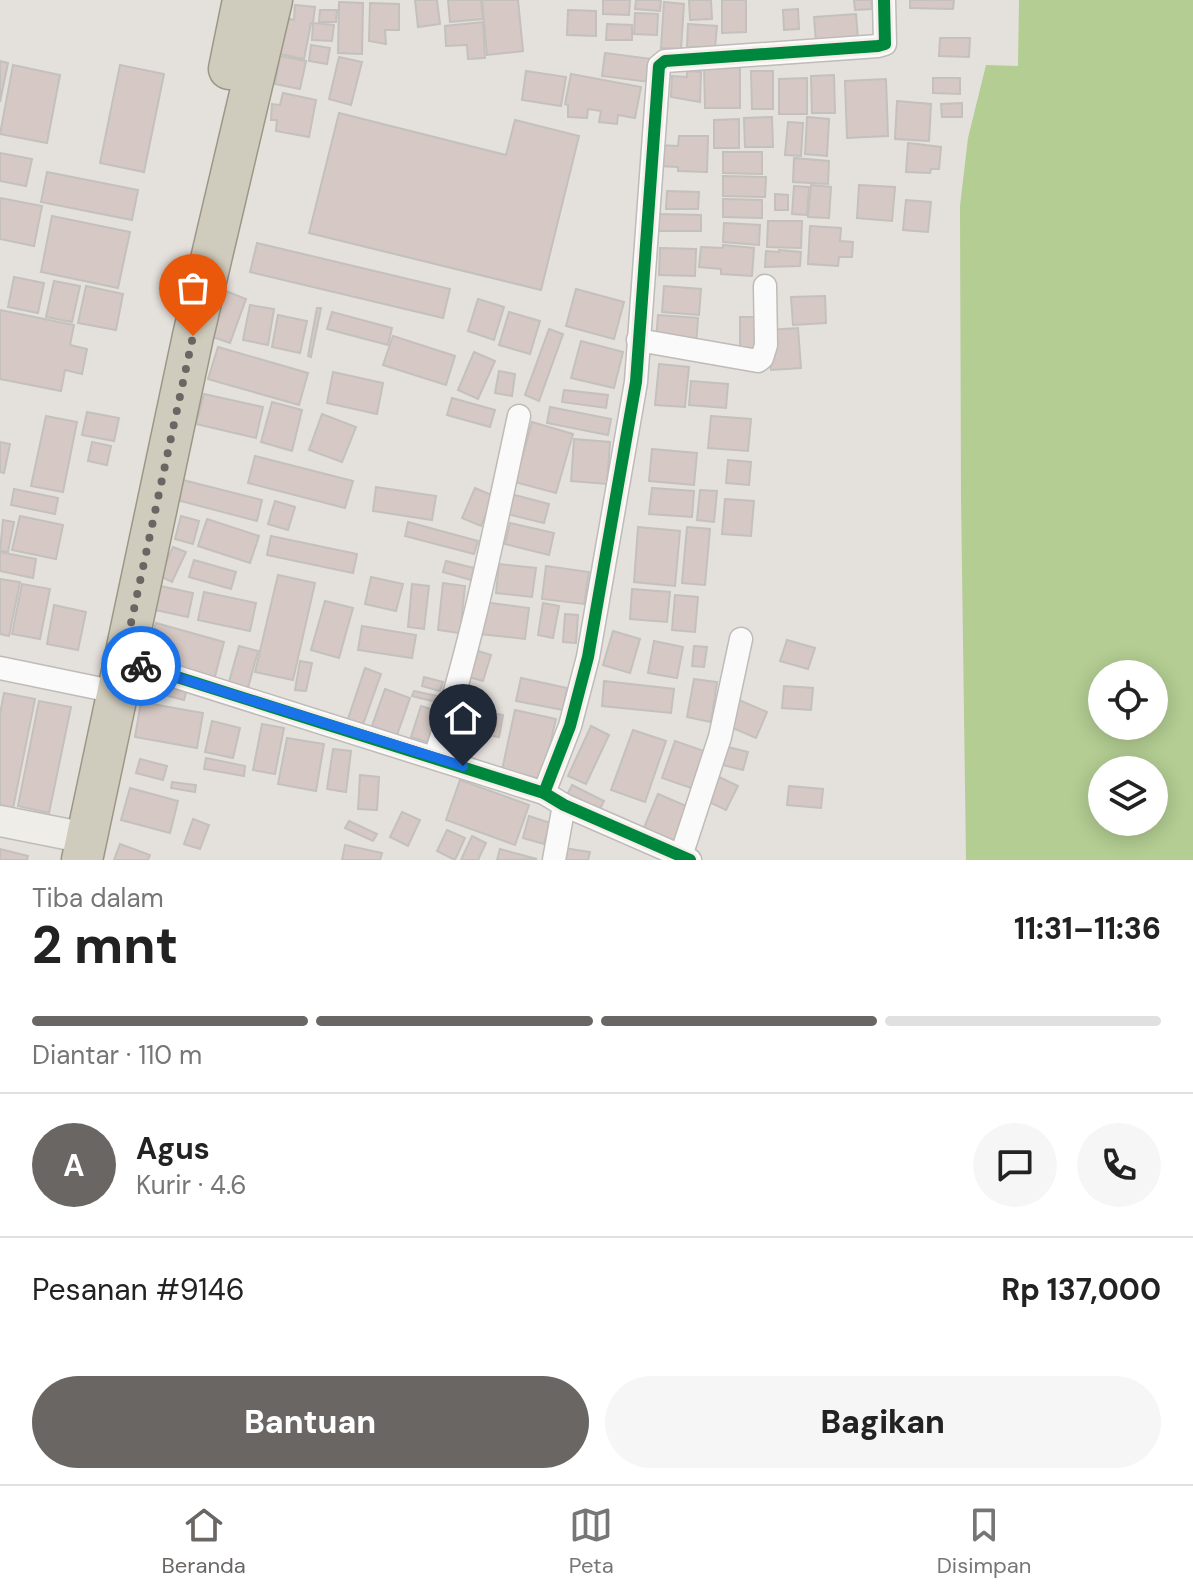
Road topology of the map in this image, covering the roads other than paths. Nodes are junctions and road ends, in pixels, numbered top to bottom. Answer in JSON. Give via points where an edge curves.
{"nodes":[{"id":1,"x":884,"y":0,"type":"edge"},
{"id":2,"x":258,"y":2,"type":"edge"},
{"id":3,"x":765,"y":286,"type":"dead end"},
{"id":4,"x":638,"y":340,"type":"junction"},
{"id":5,"x":519,"y":416,"type":"dead end"},
{"id":6,"x":741,"y":639,"type":"dead end"},
{"id":7,"x":0,"y":668,"type":"edge"},
{"id":8,"x":110,"y":674,"type":"junction"},
{"id":9,"x":435,"y":757,"type":"junction"},
{"id":10,"x":544,"y":793,"type":"junction"},
{"id":11,"x":564,"y":805,"type":"junction"},
{"id":12,"x":0,"y":821,"type":"edge"},
{"id":13,"x":74,"y":848,"type":"edge"},
{"id":14,"x":686,"y":858,"type":"edge"},
{"id":15,"x":554,"y":860,"type":"edge"}],
"edges":[{"from":1,"to":4,"type":"street","via":[[885,44],[665,61],[659,66]]},
{"from":2,"to":8,"type":"highway","via":[[171,327]]},
{"from":3,"to":4,"type":"street","via":[[766,345],[758,361]]},
{"from":4,"to":10,"type":"street","via":[[629,427],[588,657]]},
{"from":5,"to":9,"type":"street","via":[[483,587]]},
{"from":6,"to":14,"type":"street"},
{"from":7,"to":8,"type":"street"},
{"from":8,"to":9,"type":"street"},
{"from":8,"to":13,"type":"highway"},
{"from":9,"to":10,"type":"street"},
{"from":10,"to":11,"type":"street"},
{"from":11,"to":14,"type":"street"},
{"from":11,"to":15,"type":"street"},
{"from":12,"to":13,"type":"street"}]}
